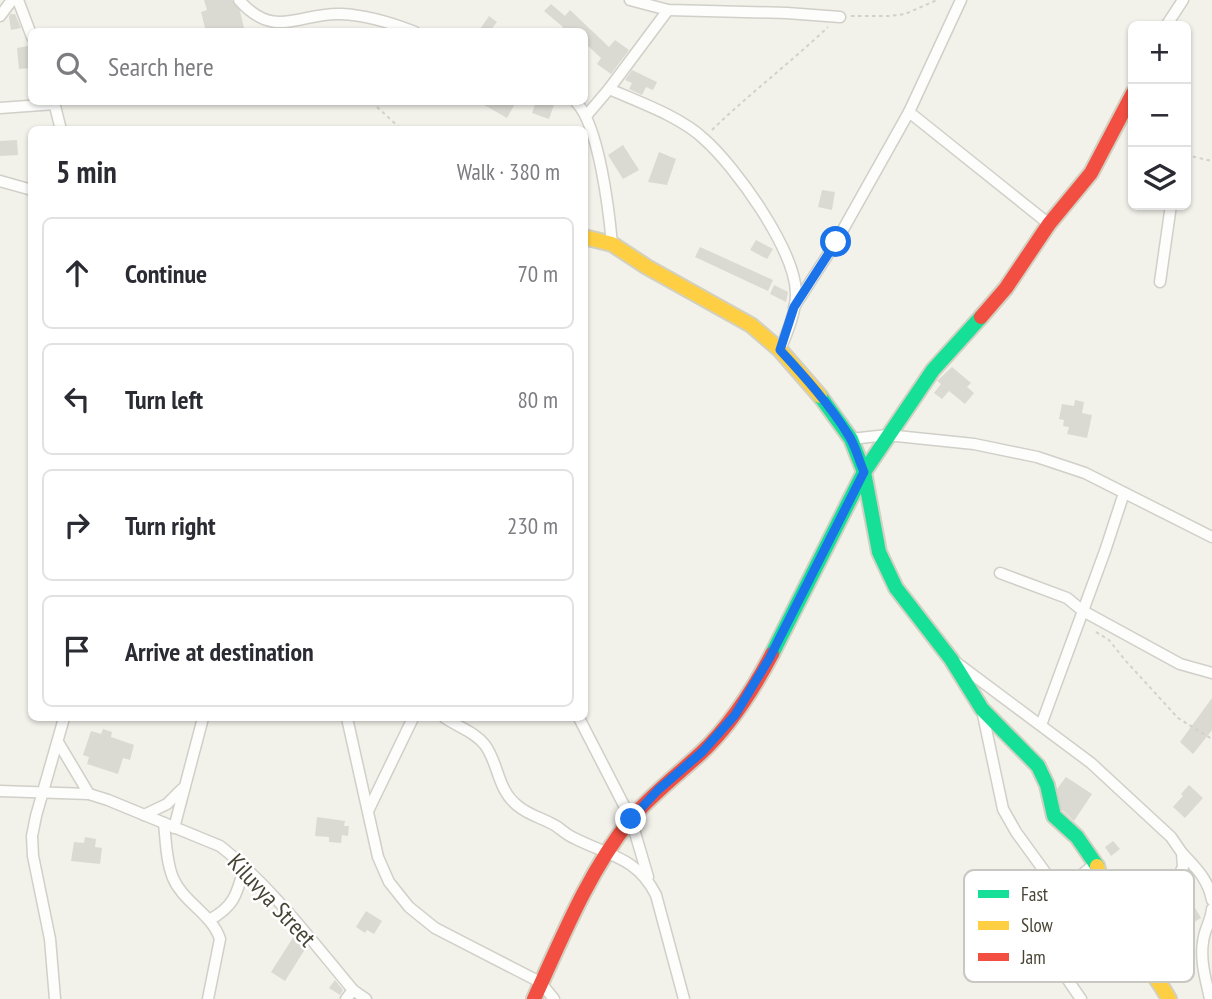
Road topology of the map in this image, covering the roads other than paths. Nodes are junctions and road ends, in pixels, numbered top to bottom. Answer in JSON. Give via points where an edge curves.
{"nodes":[{"id":1,"x":12,"y":0,"type":"edge"},
{"id":2,"x":18,"y":0,"type":"edge"},
{"id":3,"x":239,"y":0,"type":"edge"},
{"id":4,"x":630,"y":0,"type":"edge"},
{"id":5,"x":961,"y":0,"type":"edge"},
{"id":6,"x":1183,"y":0,"type":"edge"},
{"id":7,"x":668,"y":10,"type":"junction"},
{"id":8,"x":0,"y":16,"type":"edge"},
{"id":9,"x":840,"y":17,"type":"road end"},
{"id":10,"x":1169,"y":21,"type":"edge"},
{"id":11,"x":29,"y":28,"type":"edge"},
{"id":12,"x":401,"y":28,"type":"edge"},
{"id":13,"x":610,"y":89,"type":"junction"},
{"id":14,"x":1128,"y":104,"type":"edge"},
{"id":15,"x":32,"y":105,"type":"edge"},
{"id":16,"x":55,"y":105,"type":"edge"},
{"id":17,"x":578,"y":105,"type":"edge"},
{"id":18,"x":0,"y":108,"type":"edge"},
{"id":19,"x":909,"y":112,"type":"junction"},
{"id":20,"x":586,"y":116,"type":"junction"},
{"id":21,"x":60,"y":126,"type":"edge"},
{"id":22,"x":0,"y":181,"type":"edge"},
{"id":23,"x":28,"y":189,"type":"edge"},
{"id":24,"x":1170,"y":210,"type":"edge"},
{"id":25,"x":1049,"y":224,"type":"junction"},
{"id":26,"x":588,"y":238,"type":"edge"},
{"id":27,"x":612,"y":244,"type":"junction"},
{"id":28,"x":1160,"y":282,"type":"dead end"},
{"id":29,"x":794,"y":307,"type":"junction"},
{"id":30,"x":780,"y":350,"type":"junction"},
{"id":31,"x":887,"y":435,"type":"junction"},
{"id":32,"x":851,"y":439,"type":"junction"},
{"id":33,"x":864,"y":472,"type":"junction"},
{"id":34,"x":1124,"y":493,"type":"junction"},
{"id":35,"x":1212,"y":537,"type":"edge"},
{"id":36,"x":1000,"y":573,"type":"dead end"},
{"id":37,"x":1081,"y":616,"type":"junction"},
{"id":38,"x":951,"y":659,"type":"junction"},
{"id":39,"x":1212,"y":673,"type":"edge"},
{"id":40,"x":982,"y":709,"type":"junction"},
{"id":41,"x":63,"y":721,"type":"edge"},
{"id":42,"x":202,"y":721,"type":"edge"},
{"id":43,"x":348,"y":721,"type":"edge"},
{"id":44,"x":412,"y":721,"type":"edge"},
{"id":45,"x":450,"y":721,"type":"edge"},
{"id":46,"x":581,"y":721,"type":"edge"},
{"id":47,"x":1041,"y":725,"type":"junction"},
{"id":48,"x":58,"y":742,"type":"junction"},
{"id":49,"x":183,"y":789,"type":"junction"},
{"id":50,"x":0,"y":791,"type":"edge"},
{"id":51,"x":43,"y":791,"type":"junction"},
{"id":52,"x":89,"y":794,"type":"junction"},
{"id":53,"x":369,"y":809,"type":"junction"},
{"id":54,"x":144,"y":815,"type":"junction"},
{"id":55,"x":631,"y":819,"type":"junction"},
{"id":56,"x":164,"y":823,"type":"junction"},
{"id":57,"x":174,"y":828,"type":"junction"},
{"id":58,"x":607,"y":853,"type":"junction"},
{"id":59,"x":1182,"y":853,"type":"junction"},
{"id":60,"x":1096,"y":863,"type":"junction"},
{"id":61,"x":244,"y":868,"type":"junction"},
{"id":62,"x":1044,"y":870,"type":"edge"},
{"id":63,"x":1088,"y":870,"type":"edge"},
{"id":64,"x":1098,"y":870,"type":"edge"},
{"id":65,"x":1182,"y":870,"type":"edge"},
{"id":66,"x":649,"y":881,"type":"junction"},
{"id":67,"x":1212,"y":900,"type":"edge"},
{"id":68,"x":1212,"y":909,"type":"edge"},
{"id":69,"x":209,"y":920,"type":"junction"},
{"id":70,"x":540,"y":982,"type":"junction"},
{"id":71,"x":1068,"y":982,"type":"edge"},
{"id":72,"x":1160,"y":982,"type":"edge"},
{"id":73,"x":353,"y":990,"type":"junction"},
{"id":74,"x":55,"y":999,"type":"edge"},
{"id":75,"x":208,"y":999,"type":"edge"},
{"id":76,"x":346,"y":999,"type":"edge"},
{"id":77,"x":366,"y":999,"type":"edge"},
{"id":78,"x":534,"y":999,"type":"edge"},
{"id":79,"x":554,"y":999,"type":"edge"},
{"id":80,"x":684,"y":999,"type":"edge"},
{"id":81,"x":1081,"y":999,"type":"edge"},
{"id":82,"x":1169,"y":999,"type":"edge"},
{"id":83,"x":1211,"y":999,"type":"edge"}],
"edges":[{"from":1,"to":8,"type":"street"},
{"from":2,"to":11,"type":"street"},
{"from":3,"to":12,"type":"street","via":[[258,15],[284,24],[340,14]]},
{"from":4,"to":7,"type":"street"},
{"from":5,"to":19,"type":"street"},
{"from":6,"to":10,"type":"street"},
{"from":7,"to":9,"type":"street"},
{"from":7,"to":13,"type":"street"},
{"from":13,"to":20,"type":"street"},
{"from":13,"to":29,"type":"street","via":[[704,138],[747,191],[781,244],[792,270]]},
{"from":14,"to":25,"type":"street","via":[[1091,173]]},
{"from":15,"to":18,"type":"street"},
{"from":16,"to":21,"type":"street"},
{"from":17,"to":20,"type":"street"},
{"from":19,"to":25,"type":"street"},
{"from":19,"to":29,"type":"street"},
{"from":20,"to":27,"type":"street","via":[[602,171]]},
{"from":22,"to":23,"type":"street"},
{"from":24,"to":28,"type":"street"},
{"from":25,"to":31,"type":"street","via":[[1006,288],[933,370]]},
{"from":26,"to":27,"type":"street"},
{"from":27,"to":30,"type":"street","via":[[751,326]]},
{"from":29,"to":30,"type":"street"},
{"from":30,"to":32,"type":"street"},
{"from":31,"to":32,"type":"street"},
{"from":31,"to":33,"type":"street"},
{"from":31,"to":34,"type":"street","via":[[974,444],[1037,457],[1085,473]]},
{"from":32,"to":33,"type":"street"},
{"from":33,"to":38,"type":"street","via":[[879,552],[896,588]]},
{"from":33,"to":55,"type":"street","via":[[769,659],[735,715]]},
{"from":34,"to":35,"type":"street"},
{"from":34,"to":37,"type":"street"},
{"from":36,"to":37,"type":"street","via":[[1067,598]]},
{"from":37,"to":39,"type":"street","via":[[1180,664]]},
{"from":37,"to":47,"type":"street"},
{"from":38,"to":40,"type":"street"},
{"from":38,"to":47,"type":"street"},
{"from":40,"to":60,"type":"street","via":[[1038,766],[1054,816]]},
{"from":40,"to":62,"type":"street","via":[[1003,809]]},
{"from":41,"to":48,"type":"street"},
{"from":42,"to":49,"type":"street"},
{"from":43,"to":53,"type":"street"},
{"from":44,"to":53,"type":"street"},
{"from":45,"to":58,"type":"street","via":[[479,737],[502,788],[515,804]]},
{"from":46,"to":55,"type":"street"},
{"from":47,"to":59,"type":"street","via":[[1118,787]]},
{"from":48,"to":51,"type":"street"},
{"from":48,"to":52,"type":"street"},
{"from":49,"to":54,"type":"street","via":[[167,804]]},
{"from":49,"to":57,"type":"street"},
{"from":50,"to":51,"type":"street","name":"Kiluvya Street"},
{"from":51,"to":52,"type":"street","name":"Kiluvya Street"},
{"from":51,"to":74,"type":"street","via":[[32,836],[33,856],[50,939]]},
{"from":52,"to":54,"type":"street","name":"Kiluvya Street"},
{"from":53,"to":70,"type":"street","via":[[378,857],[389,882],[409,907],[435,928]]},
{"from":54,"to":56,"type":"street","name":"Kiluvya Street"},
{"from":55,"to":58,"type":"street"},
{"from":55,"to":66,"type":"street"},
{"from":56,"to":57,"type":"street","name":"Kiluvya Street"},
{"from":56,"to":69,"type":"street","via":[[173,879]]},
{"from":57,"to":61,"type":"street","name":"Kiluvya Street","via":[[220,846]]},
{"from":58,"to":66,"type":"street","via":[[632,864]]},
{"from":58,"to":70,"type":"street"},
{"from":59,"to":65,"type":"street"},
{"from":59,"to":67,"type":"street","via":[[1202,875]]},
{"from":60,"to":63,"type":"street"},
{"from":60,"to":64,"type":"street"},
{"from":61,"to":69,"type":"street","via":[[233,901]]},
{"from":61,"to":73,"type":"street","name":"Kiluvya Street"},
{"from":66,"to":80,"type":"street"},
{"from":68,"to":83,"type":"street","via":[[1202,959]]},
{"from":69,"to":75,"type":"street","via":[[220,939]]},
{"from":70,"to":78,"type":"street"},
{"from":70,"to":79,"type":"street"},
{"from":71,"to":81,"type":"street"},
{"from":72,"to":82,"type":"street"},
{"from":73,"to":76,"type":"street"},
{"from":73,"to":77,"type":"street","name":"Kiluvya Street"}]}
